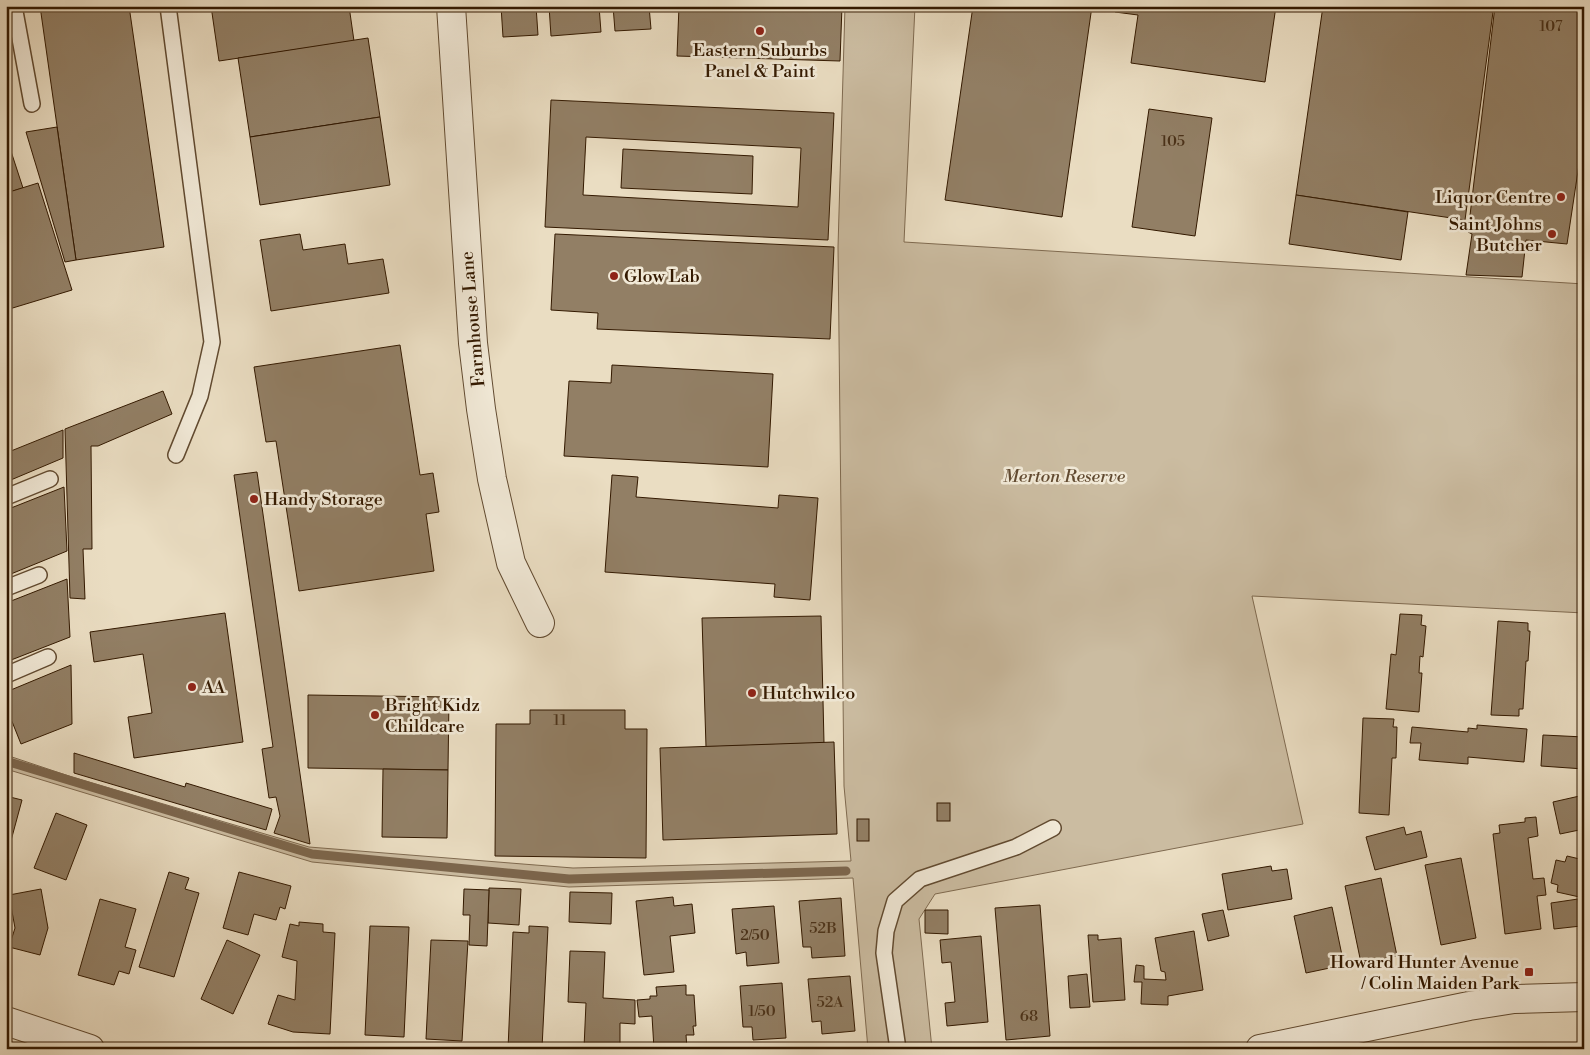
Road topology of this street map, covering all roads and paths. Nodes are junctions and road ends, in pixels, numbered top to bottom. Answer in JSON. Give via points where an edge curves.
{"nodes":[{"id":1,"x":14,"y":6,"type":"edge"},
{"id":2,"x":168,"y":6,"type":"edge"},
{"id":3,"x":451,"y":6,"type":"edge"},
{"id":4,"x":32,"y":104,"type":"dead end"},
{"id":5,"x":176,"y":455,"type":"dead end"},
{"id":6,"x":50,"y":479,"type":"dead end"},
{"id":7,"x":6,"y":497,"type":"edge"},
{"id":8,"x":39,"y":575,"type":"dead end"},
{"id":9,"x":6,"y":588,"type":"edge"},
{"id":10,"x":540,"y":623,"type":"dead end"},
{"id":11,"x":48,"y":657,"type":"dead end"},
{"id":12,"x":6,"y":675,"type":"edge"},
{"id":13,"x":1052,"y":828,"type":"dead end"},
{"id":14,"x":1584,"y":997,"type":"edge"},
{"id":15,"x":6,"y":1021,"type":"edge"},
{"id":16,"x":90,"y":1049,"type":"edge"},
{"id":17,"x":898,"y":1049,"type":"edge"},
{"id":18,"x":1260,"y":1049,"type":"edge"}],
"edges":[{"from":1,"to":4,"type":"lane"},
{"from":2,"to":5,"type":"lane","via":[[212,342],[200,396]]},
{"from":3,"to":10,"type":"street","name":"Farmhouse Lane","via":[[473,343],[482,418],[511,563]]},
{"from":6,"to":7,"type":"lane"},
{"from":8,"to":9,"type":"lane"},
{"from":11,"to":12,"type":"lane"},
{"from":13,"to":17,"type":"lane","via":[[1016,847],[920,879],[895,901],[886,931],[884,953]]},
{"from":14,"to":18,"type":"street","via":[[1514,999],[1469,1006]]},
{"from":15,"to":16,"type":"street"}]}
